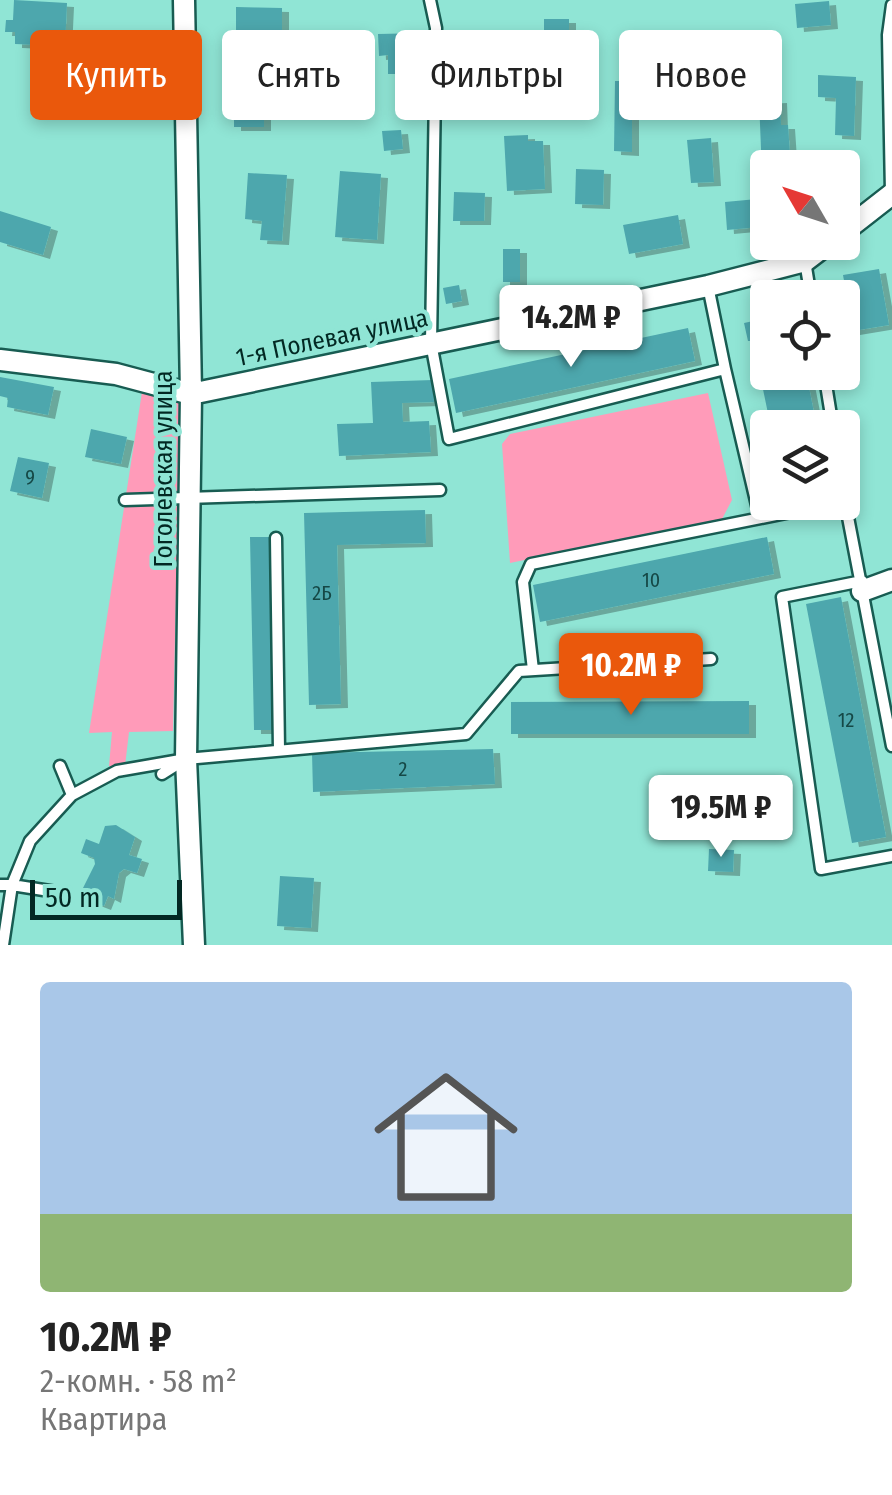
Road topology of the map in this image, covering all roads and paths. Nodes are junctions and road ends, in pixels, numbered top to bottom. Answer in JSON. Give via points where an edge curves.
{"nodes":[{"id":1,"x":184,"y":0,"type":"edge"},
{"id":2,"x":430,"y":0,"type":"edge"},
{"id":3,"x":892,"y":5,"type":"edge"},
{"id":4,"x":892,"y":194,"type":"edge"},
{"id":5,"x":860,"y":218,"type":"edge"},
{"id":6,"x":808,"y":260,"type":"edge"},
{"id":7,"x":806,"y":262,"type":"junction"},
{"id":8,"x":809,"y":280,"type":"edge"},
{"id":9,"x":708,"y":286,"type":"junction"},
{"id":10,"x":431,"y":343,"type":"junction"},
{"id":11,"x":0,"y":360,"type":"edge"},
{"id":12,"x":726,"y":369,"type":"junction"},
{"id":13,"x":191,"y":394,"type":"junction"},
{"id":14,"x":750,"y":474,"type":"edge"},
{"id":15,"x":440,"y":490,"type":"dead end"},
{"id":16,"x":189,"y":496,"type":"junction"},
{"id":17,"x":126,"y":500,"type":"dead end"},
{"id":18,"x":750,"y":520,"type":"edge"},
{"id":19,"x":847,"y":520,"type":"edge"},
{"id":20,"x":276,"y":538,"type":"dead end"},
{"id":21,"x":892,"y":580,"type":"edge"},
{"id":22,"x":862,"y":586,"type":"junction"},
{"id":23,"x":711,"y":660,"type":"dead end"},
{"id":24,"x":532,"y":670,"type":"junction"},
{"id":25,"x":892,"y":746,"type":"edge"},
{"id":26,"x":279,"y":750,"type":"junction"},
{"id":27,"x":186,"y":759,"type":"junction"},
{"id":28,"x":60,"y":766,"type":"dead end"},
{"id":29,"x":162,"y":774,"type":"dead end"},
{"id":30,"x":72,"y":794,"type":"junction"},
{"id":31,"x":892,"y":856,"type":"edge"},
{"id":32,"x":6,"y":885,"type":"edge"},
{"id":33,"x":56,"y":892,"type":"dead end"},
{"id":34,"x":196,"y":942,"type":"edge"},
{"id":35,"x":4,"y":945,"type":"edge"}],
"edges":[{"from":1,"to":13,"type":"street","name":"Гоголевская улица"},
{"from":2,"to":10,"type":"lane","via":[[436,28]]},
{"from":3,"to":4,"type":"lane"},
{"from":4,"to":5,"type":"street"},
{"from":6,"to":7,"type":"street","name":"1-я Полевая улица"},
{"from":7,"to":8,"type":"lane"},
{"from":7,"to":9,"type":"street","name":"1-я Полевая улица"},
{"from":9,"to":10,"type":"street","name":"1-я Полевая улица"},
{"from":9,"to":12,"type":"lane"},
{"from":10,"to":12,"type":"lane","via":[[449,439]]},
{"from":10,"to":13,"type":"street","name":"1-я Полевая улица"},
{"from":11,"to":13,"type":"street","via":[[116,374]]},
{"from":12,"to":14,"type":"lane"},
{"from":13,"to":16,"type":"street","name":"Гоголевская улица"},
{"from":15,"to":16,"type":"lane"},
{"from":16,"to":17,"type":"lane"},
{"from":16,"to":27,"type":"street","name":"Гоголевская улица"},
{"from":18,"to":24,"type":"lane","via":[[531,564],[523,582]]},
{"from":19,"to":22,"type":"lane"},
{"from":20,"to":26,"type":"lane"},
{"from":21,"to":22,"type":"street"},
{"from":22,"to":25,"type":"lane"},
{"from":22,"to":31,"type":"lane","via":[[782,597],[821,869]]},
{"from":23,"to":24,"type":"lane"},
{"from":24,"to":26,"type":"lane","via":[[519,671],[466,734]]},
{"from":26,"to":27,"type":"lane"},
{"from":27,"to":29,"type":"lane"},
{"from":27,"to":30,"type":"lane","via":[[116,771]]},
{"from":27,"to":34,"type":"street","name":"Гоголевская улица"},
{"from":28,"to":30,"type":"lane"},
{"from":30,"to":32,"type":"lane","via":[[30,841]]},
{"from":32,"to":33,"type":"lane"},
{"from":32,"to":35,"type":"lane"}]}
